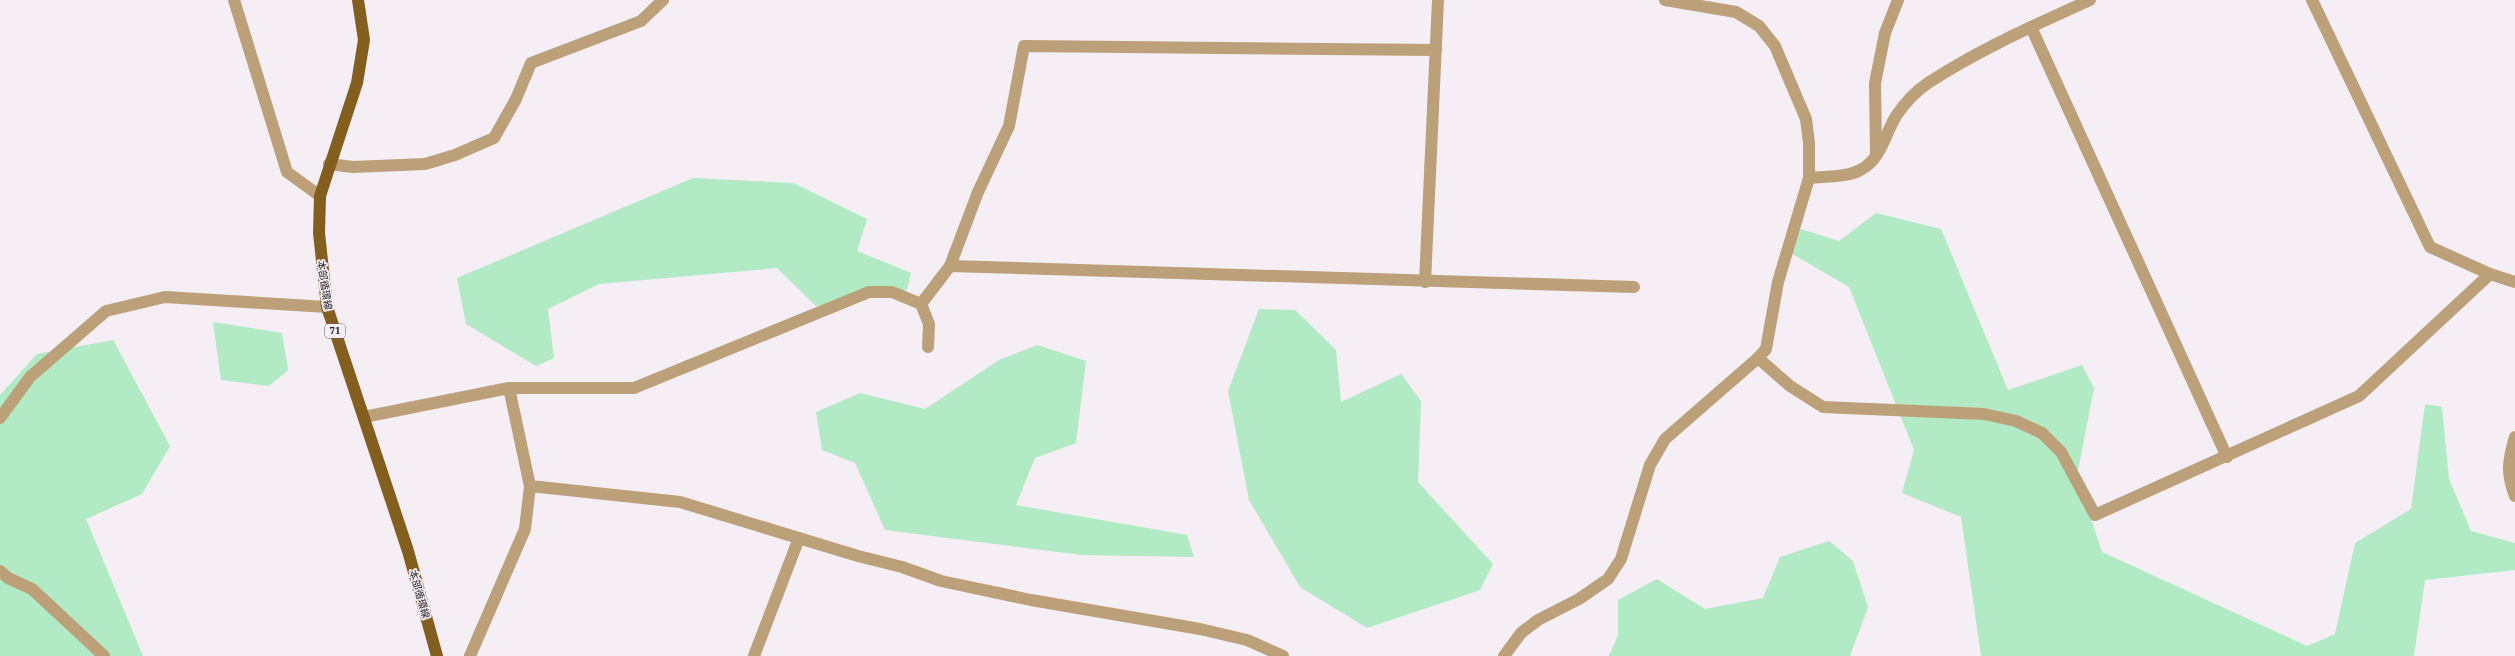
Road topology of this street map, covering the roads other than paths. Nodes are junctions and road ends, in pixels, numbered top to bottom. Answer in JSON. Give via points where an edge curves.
{"nodes":[{"id":1,"x":234,"y":0,"type":"edge"},
{"id":2,"x":358,"y":0,"type":"edge"},
{"id":3,"x":663,"y":0,"type":"edge"},
{"id":4,"x":1438,"y":0,"type":"edge"},
{"id":5,"x":1665,"y":0,"type":"edge"},
{"id":6,"x":1898,"y":0,"type":"edge"},
{"id":7,"x":2090,"y":0,"type":"edge"},
{"id":8,"x":2312,"y":0,"type":"edge"},
{"id":9,"x":2031,"y":27,"type":"junction"},
{"id":10,"x":1436,"y":50,"type":"junction"},
{"id":11,"x":1876,"y":156,"type":"junction"},
{"id":12,"x":329,"y":164,"type":"junction"},
{"id":13,"x":1809,"y":178,"type":"junction"},
{"id":14,"x":320,"y":196,"type":"junction"},
{"id":15,"x":950,"y":266,"type":"junction"},
{"id":16,"x":2490,"y":274,"type":"junction"},
{"id":17,"x":1425,"y":282,"type":"junction"},
{"id":18,"x":2515,"y":282,"type":"edge"},
{"id":19,"x":1634,"y":287,"type":"dead end"},
{"id":20,"x":921,"y":304,"type":"junction"},
{"id":21,"x":327,"y":307,"type":"junction"},
{"id":22,"x":928,"y":347,"type":"dead end"},
{"id":23,"x":1758,"y":358,"type":"junction"},
{"id":24,"x":509,"y":388,"type":"junction"},
{"id":25,"x":364,"y":417,"type":"junction"},
{"id":26,"x":0,"y":418,"type":"edge"},
{"id":27,"x":2515,"y":437,"type":"edge"},
{"id":28,"x":2227,"y":457,"type":"junction"},
{"id":29,"x":530,"y":486,"type":"junction"},
{"id":30,"x":2515,"y":496,"type":"edge"},
{"id":31,"x":799,"y":538,"type":"junction"},
{"id":32,"x":0,"y":571,"type":"edge"},
{"id":33,"x":104,"y":656,"type":"edge"},
{"id":34,"x":437,"y":656,"type":"edge"},
{"id":35,"x":470,"y":656,"type":"edge"},
{"id":36,"x":754,"y":656,"type":"edge"},
{"id":37,"x":1282,"y":656,"type":"edge"},
{"id":38,"x":1504,"y":656,"type":"edge"}],
"edges":[{"from":1,"to":14,"type":"street","via":[[287,172]]},
{"from":2,"to":12,"type":"main road","name":"本部循環線","number":"71","via":[[364,40],[358,83]]},
{"from":3,"to":12,"type":"street","via":[[641,20],[531,63],[516,99],[494,138],[455,155],[424,164],[353,167]]},
{"from":4,"to":10,"type":"street"},
{"from":5,"to":13,"type":"street","via":[[1736,12],[1759,26],[1775,46],[1806,119],[1810,143]]},
{"from":6,"to":11,"type":"street","via":[[1885,33],[1875,83]]},
{"from":7,"to":9,"type":"street"},
{"from":8,"to":16,"type":"street","via":[[2430,247]]},
{"from":9,"to":11,"type":"street","via":[[1926,84],[1896,116]]},
{"from":9,"to":28,"type":"street"},
{"from":10,"to":15,"type":"street","via":[[1024,46],[1009,126],[978,192]]},
{"from":10,"to":17,"type":"street"},
{"from":11,"to":13,"type":"street","via":[[1863,169],[1846,175]]},
{"from":12,"to":14,"type":"main road","name":"本部循環線","number":"71"},
{"from":13,"to":23,"type":"street","via":[[1778,282],[1766,349]]},
{"from":14,"to":21,"type":"main road","name":"本部循環線","number":"71","via":[[318,233]]},
{"from":15,"to":17,"type":"street"},
{"from":15,"to":20,"type":"street"},
{"from":16,"to":18,"type":"street"},
{"from":16,"to":28,"type":"street","via":[[2359,396]]},
{"from":17,"to":19,"type":"street"},
{"from":20,"to":22,"type":"street","via":[[929,324]]},
{"from":20,"to":24,"type":"street","via":[[892,292],[869,292],[634,388]]},
{"from":21,"to":25,"type":"main road","name":"本部循環線","number":"71"},
{"from":21,"to":26,"type":"street","via":[[165,297],[106,311],[30,377]]},
{"from":23,"to":28,"type":"street","via":[[1790,386],[1824,407],[1984,414],[2016,421],[2042,433],[2061,452],[2095,515]]},
{"from":23,"to":38,"type":"street","via":[[1665,439],[1650,465],[1621,559],[1608,579],[1579,599],[1538,620],[1521,633]]},
{"from":24,"to":25,"type":"street"},
{"from":24,"to":29,"type":"street"},
{"from":25,"to":34,"type":"main road","name":"本部循環線","number":"71","via":[[408,551]]},
{"from":27,"to":30,"type":"street","via":[[2509,457],[2508,478]]},
{"from":29,"to":31,"type":"street","via":[[680,502]]},
{"from":29,"to":35,"type":"street","via":[[525,529]]},
{"from":31,"to":36,"type":"street"},
{"from":31,"to":37,"type":"street","via":[[971,588],[1200,629],[1247,640]]},
{"from":32,"to":33,"type":"street","via":[[8,578],[32,589]]}]}
